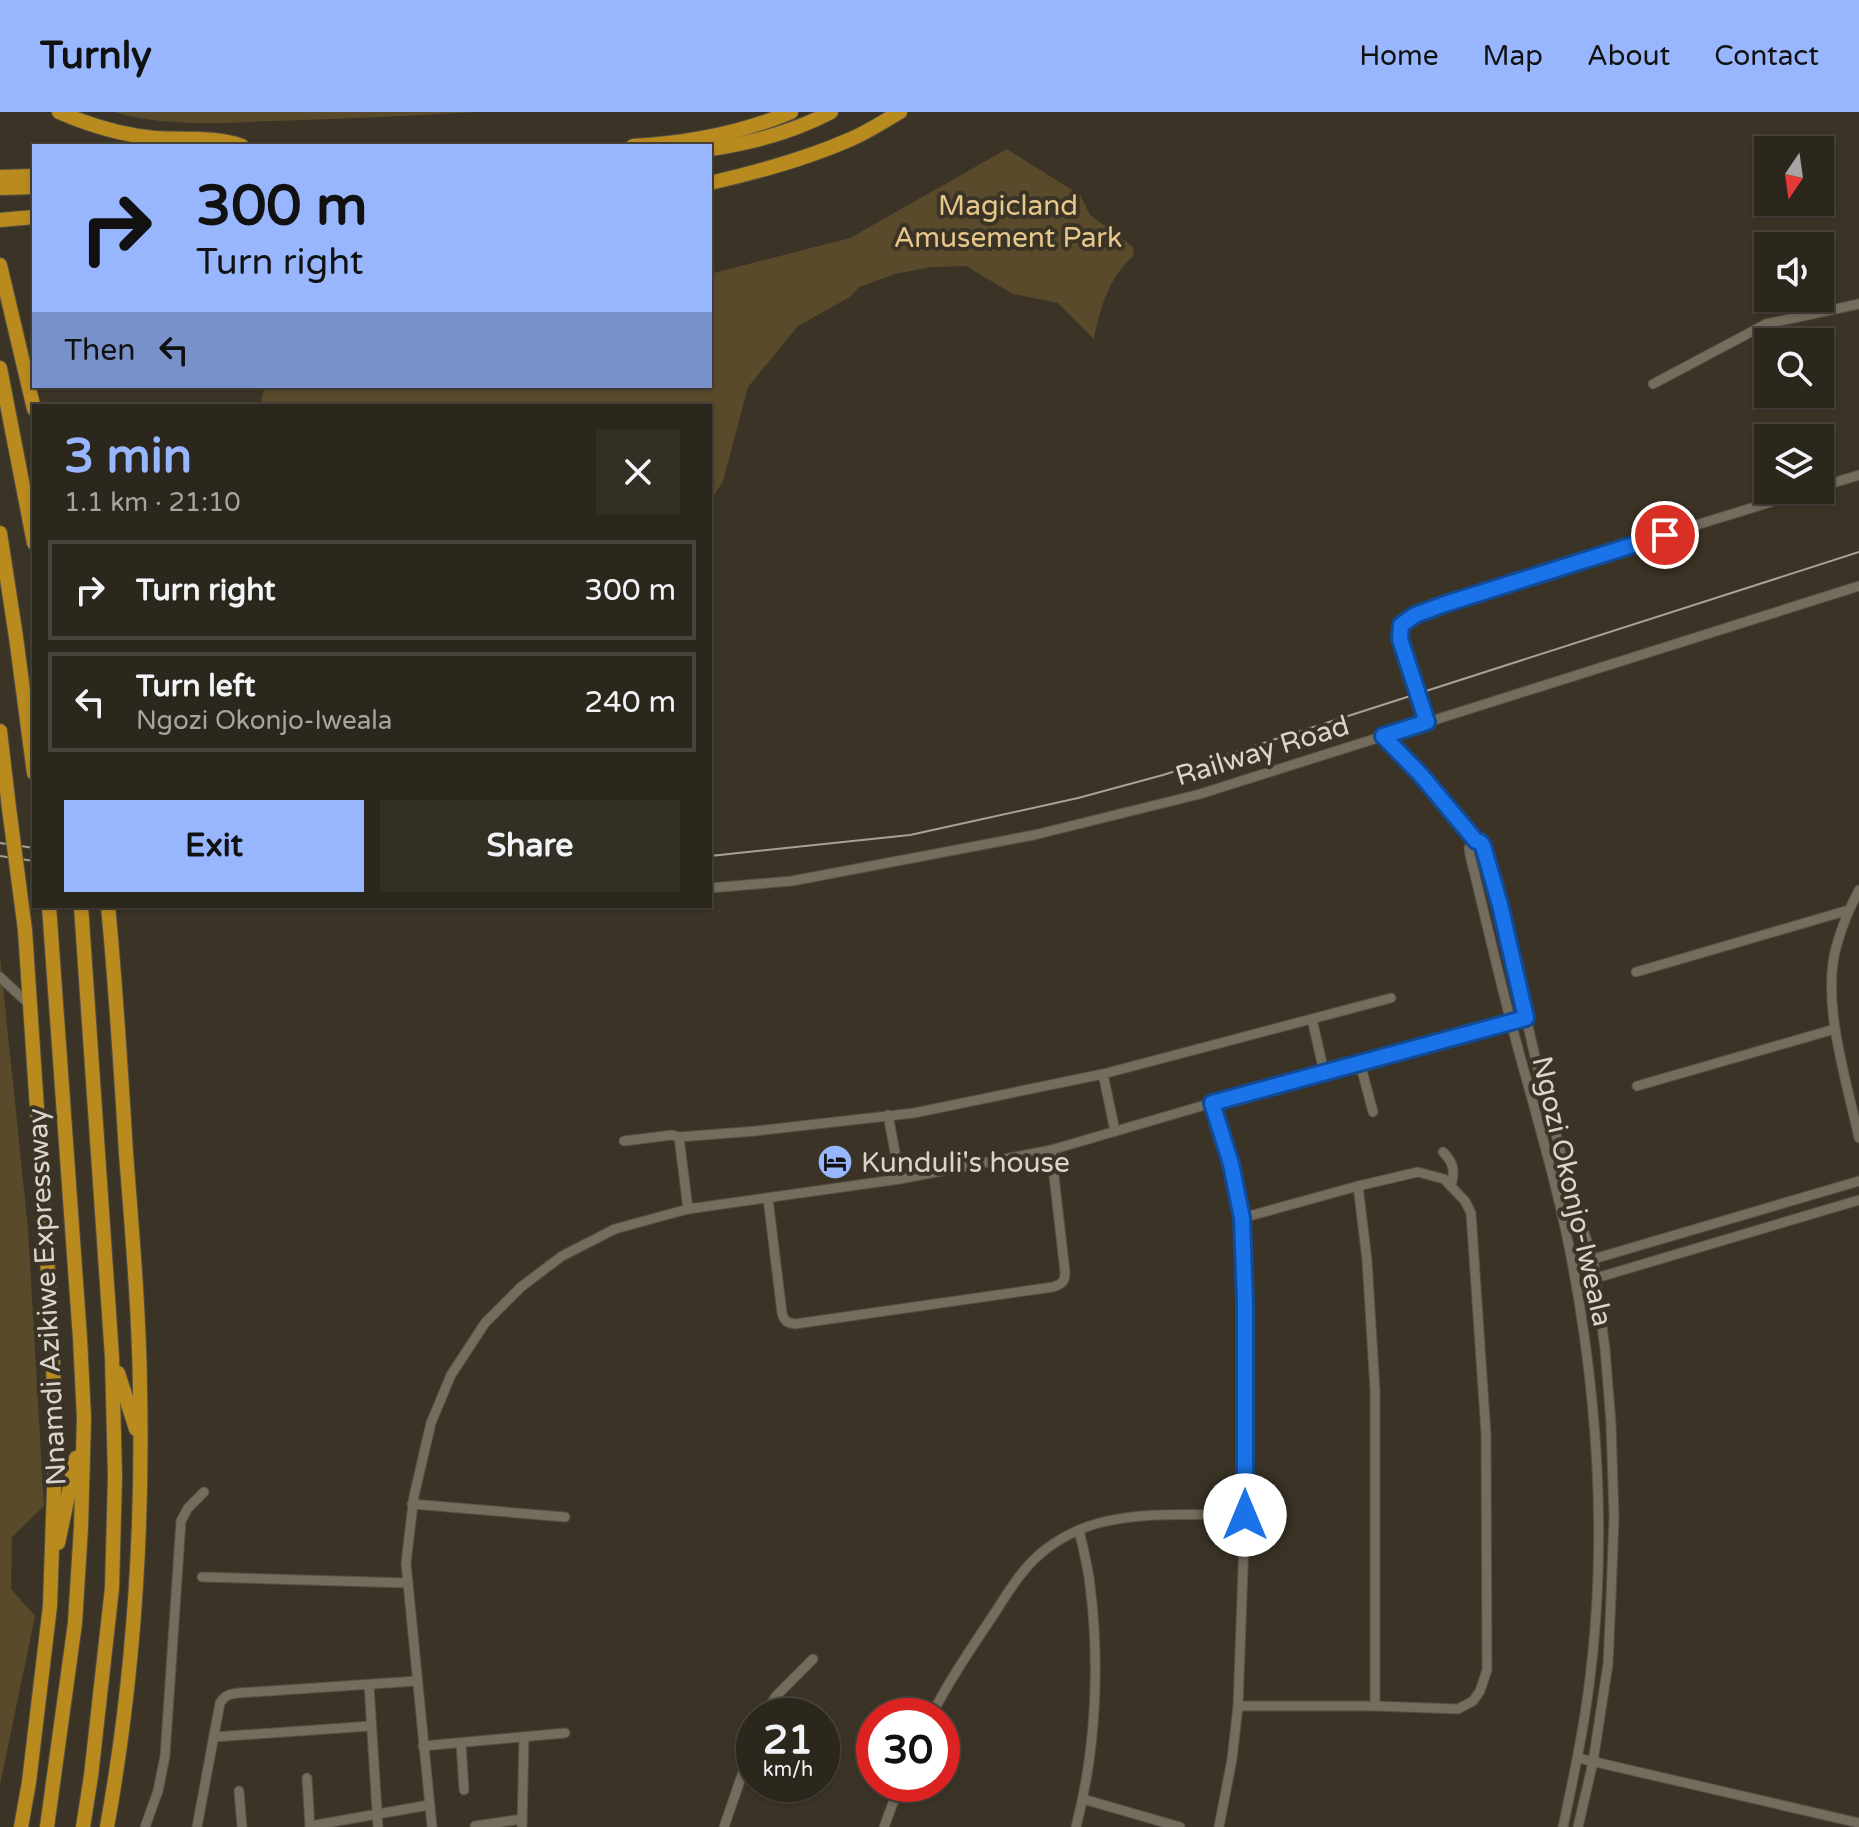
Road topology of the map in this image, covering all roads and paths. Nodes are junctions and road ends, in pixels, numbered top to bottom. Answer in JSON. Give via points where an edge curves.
{"nodes":[{"id":1,"x":59,"y":112,"type":"edge"},
{"id":2,"x":791,"y":112,"type":"edge"},
{"id":3,"x":831,"y":112,"type":"edge"},
{"id":4,"x":900,"y":112,"type":"edge"},
{"id":5,"x":233,"y":144,"type":"edge"},
{"id":6,"x":654,"y":144,"type":"edge"},
{"id":7,"x":712,"y":149,"type":"edge"},
{"id":8,"x":32,"y":176,"type":"edge"},
{"id":9,"x":5,"y":182,"type":"edge"},
{"id":10,"x":712,"y":183,"type":"edge"},
{"id":11,"x":32,"y":187,"type":"edge"},
{"id":12,"x":29,"y":218,"type":"edge"},
{"id":13,"x":0,"y":220,"type":"edge"},
{"id":14,"x":0,"y":265,"type":"edge"},
{"id":15,"x":1859,"y":304,"type":"edge"},
{"id":16,"x":0,"y":368,"type":"edge"},
{"id":17,"x":1653,"y":384,"type":"dead end"},
{"id":18,"x":35,"y":404,"type":"edge"},
{"id":19,"x":1859,"y":475,"type":"edge"},
{"id":20,"x":1834,"y":483,"type":"edge"},
{"id":21,"x":1765,"y":504,"type":"edge"},
{"id":22,"x":0,"y":533,"type":"edge"},
{"id":23,"x":32,"y":533,"type":"edge"},
{"id":24,"x":1859,"y":586,"type":"edge"},
{"id":25,"x":0,"y":595,"type":"edge"},
{"id":26,"x":16,"y":637,"type":"junction"},
{"id":27,"x":1427,"y":722,"type":"junction"},
{"id":28,"x":0,"y":731,"type":"edge"},
{"id":29,"x":1383,"y":736,"type":"junction"},
{"id":30,"x":32,"y":758,"type":"edge"},
{"id":31,"x":1476,"y":841,"type":"junction"},
{"id":32,"x":712,"y":888,"type":"edge"},
{"id":33,"x":1859,"y":890,"type":"edge"},
{"id":34,"x":49,"y":908,"type":"edge"},
{"id":35,"x":81,"y":908,"type":"edge"},
{"id":36,"x":108,"y":908,"type":"edge"},
{"id":37,"x":1849,"y":910,"type":"junction"},
{"id":38,"x":1636,"y":972,"type":"dead end"},
{"id":39,"x":0,"y":977,"type":"edge"},
{"id":40,"x":1391,"y":998,"type":"dead end"},
{"id":41,"x":30,"y":1005,"type":"junction"},
{"id":42,"x":1526,"y":1018,"type":"junction"},
{"id":43,"x":1312,"y":1019,"type":"junction"},
{"id":44,"x":1511,"y":1023,"type":"junction"},
{"id":45,"x":1835,"y":1029,"type":"junction"},
{"id":46,"x":1360,"y":1063,"type":"junction"},
{"id":47,"x":1324,"y":1072,"type":"junction"},
{"id":48,"x":1103,"y":1074,"type":"junction"},
{"id":49,"x":1637,"y":1086,"type":"dead end"},
{"id":50,"x":1212,"y":1103,"type":"junction"},
{"id":51,"x":1373,"y":1112,"type":"dead end"},
{"id":52,"x":888,"y":1115,"type":"junction"},
{"id":53,"x":1115,"y":1131,"type":"junction"},
{"id":54,"x":679,"y":1137,"type":"junction"},
{"id":55,"x":1859,"y":1138,"type":"edge"},
{"id":56,"x":624,"y":1141,"type":"dead end"},
{"id":57,"x":1051,"y":1150,"type":"junction"},
{"id":58,"x":1443,"y":1152,"type":"dead end"},
{"id":59,"x":900,"y":1179,"type":"junction"},
{"id":60,"x":1859,"y":1181,"type":"edge"},
{"id":61,"x":1358,"y":1186,"type":"junction"},
{"id":62,"x":1451,"y":1186,"type":"junction"},
{"id":63,"x":768,"y":1199,"type":"junction"},
{"id":64,"x":1859,"y":1200,"type":"edge"},
{"id":65,"x":688,"y":1209,"type":"junction"},
{"id":66,"x":1242,"y":1218,"type":"junction"},
{"id":67,"x":1593,"y":1259,"type":"junction"},
{"id":68,"x":1573,"y":1265,"type":"junction"},
{"id":69,"x":1595,"y":1278,"type":"junction"},
{"id":70,"x":1576,"y":1284,"type":"junction"},
{"id":71,"x":112,"y":1357,"type":"junction"},
{"id":72,"x":84,"y":1418,"type":"junction"},
{"id":73,"x":140,"y":1441,"type":"junction"},
{"id":74,"x":204,"y":1492,"type":"dead end"},
{"id":75,"x":412,"y":1504,"type":"junction"},
{"id":76,"x":1245,"y":1515,"type":"junction"},
{"id":77,"x":565,"y":1517,"type":"dead end"},
{"id":78,"x":1079,"y":1530,"type":"junction"},
{"id":79,"x":202,"y":1577,"type":"dead end"},
{"id":80,"x":50,"y":1583,"type":"junction"},
{"id":81,"x":408,"y":1583,"type":"junction"},
{"id":82,"x":813,"y":1659,"type":"dead end"},
{"id":83,"x":417,"y":1681,"type":"junction"},
{"id":84,"x":369,"y":1685,"type":"junction"},
{"id":85,"x":775,"y":1698,"type":"edge"},
{"id":86,"x":941,"y":1698,"type":"edge"},
{"id":87,"x":1238,"y":1706,"type":"junction"},
{"id":88,"x":1375,"y":1706,"type":"junction"},
{"id":89,"x":371,"y":1726,"type":"junction"},
{"id":90,"x":565,"y":1733,"type":"dead end"},
{"id":91,"x":214,"y":1737,"type":"junction"},
{"id":92,"x":524,"y":1737,"type":"junction"},
{"id":93,"x":461,"y":1743,"type":"junction"},
{"id":94,"x":423,"y":1746,"type":"junction"},
{"id":95,"x":1578,"y":1758,"type":"junction"},
{"id":96,"x":1593,"y":1762,"type":"junction"},
{"id":97,"x":307,"y":1778,"type":"dead end"},
{"id":98,"x":464,"y":1790,"type":"dead end"},
{"id":99,"x":239,"y":1791,"type":"dead end"},
{"id":100,"x":736,"y":1792,"type":"edge"},
{"id":101,"x":1083,"y":1799,"type":"junction"},
{"id":102,"x":893,"y":1802,"type":"edge"},
{"id":103,"x":429,"y":1805,"type":"junction"},
{"id":104,"x":377,"y":1814,"type":"junction"},
{"id":105,"x":522,"y":1823,"type":"edge"},
{"id":106,"x":1859,"y":1823,"type":"edge"},
{"id":107,"x":310,"y":1826,"type":"edge"},
{"id":108,"x":475,"y":1826,"type":"edge"},
{"id":109,"x":1174,"y":1826,"type":"edge"},
{"id":110,"x":21,"y":1827,"type":"edge"},
{"id":111,"x":47,"y":1827,"type":"edge"},
{"id":112,"x":83,"y":1827,"type":"edge"},
{"id":113,"x":107,"y":1827,"type":"edge"},
{"id":114,"x":145,"y":1827,"type":"edge"},
{"id":115,"x":197,"y":1827,"type":"edge"},
{"id":116,"x":242,"y":1827,"type":"edge"},
{"id":117,"x":378,"y":1827,"type":"edge"},
{"id":118,"x":432,"y":1827,"type":"edge"},
{"id":119,"x":724,"y":1827,"type":"edge"},
{"id":120,"x":884,"y":1827,"type":"edge"},
{"id":121,"x":1076,"y":1827,"type":"edge"},
{"id":122,"x":1219,"y":1827,"type":"edge"},
{"id":123,"x":1563,"y":1827,"type":"edge"},
{"id":124,"x":1578,"y":1827,"type":"edge"}],
"edges":[{"from":1,"to":5,"type":"highway","via":[[137,136]]},
{"from":2,"to":6,"type":"highway","via":[[696,140]]},
{"from":3,"to":7,"type":"highway","via":[[770,135]]},
{"from":4,"to":10,"type":"highway","via":[[803,159]]},
{"from":8,"to":9,"type":"highway"},
{"from":9,"to":11,"type":"highway"},
{"from":12,"to":13,"type":"highway"},
{"from":14,"to":18,"type":"highway"},
{"from":15,"to":17,"type":"street","via":[[1766,324]]},
{"from":16,"to":23,"type":"highway"},
{"from":19,"to":20,"type":"street"},
{"from":21,"to":27,"type":"street","bridge":true,"via":[[1415,615],[1401,625],[1400,639]]},
{"from":22,"to":26,"type":"highway"},
{"from":24,"to":27,"type":"street","name":"Railway Road"},
{"from":25,"to":26,"type":"highway"},
{"from":26,"to":30,"type":"highway"},
{"from":27,"to":29,"type":"street","name":"Railway Road"},
{"from":28,"to":41,"type":"highway","name":"Nnamdi Azikiwe Expressway","bridge":true},
{"from":29,"to":31,"type":"street"},
{"from":29,"to":32,"type":"street","name":"Railway Road","via":[[1200,794],[1034,835],[792,881]]},
{"from":31,"to":42,"type":"street","name":"Ngozi Okonjo-Iweala","via":[[1486,853]]},
{"from":31,"to":44,"type":"street","name":"Ngozi Okonjo-Iweala","via":[[1470,855]]},
{"from":33,"to":37,"type":"street"},
{"from":34,"to":72,"type":"highway","name":"Nnamdi Azikiwe Expressway"},
{"from":35,"to":71,"type":"highway","name":"Nnamdi Azikiwe Expressway"},
{"from":36,"to":73,"type":"highway","via":[[137,1301]]},
{"from":37,"to":38,"type":"street"},
{"from":37,"to":45,"type":"street","via":[[1835,950]]},
{"from":39,"to":41,"type":"street"},
{"from":40,"to":43,"type":"street"},
{"from":41,"to":80,"type":"highway","name":"Nnamdi Azikiwe Expressway","via":[[56,1429]]},
{"from":42,"to":44,"type":"street"},
{"from":42,"to":67,"type":"street","name":"Ngozi Okonjo-Iweala"},
{"from":43,"to":47,"type":"street"},
{"from":43,"to":48,"type":"street"},
{"from":44,"to":46,"type":"street"},
{"from":44,"to":68,"type":"street","name":"Ngozi Okonjo-Iweala"},
{"from":45,"to":49,"type":"street"},
{"from":45,"to":55,"type":"street"},
{"from":46,"to":47,"type":"street"},
{"from":46,"to":51,"type":"street"},
{"from":47,"to":50,"type":"street"},
{"from":48,"to":52,"type":"street"},
{"from":48,"to":53,"type":"street"},
{"from":50,"to":53,"type":"street"},
{"from":50,"to":66,"type":"street"},
{"from":52,"to":54,"type":"street"},
{"from":52,"to":59,"type":"street"},
{"from":53,"to":57,"type":"street"},
{"from":54,"to":56,"type":"street"},
{"from":54,"to":65,"type":"street"},
{"from":57,"to":59,"type":"street"},
{"from":57,"to":63,"type":"street","via":[[1065,1272],[1061,1284],[1053,1287],[788,1323],[782,1313]]},
{"from":58,"to":62,"type":"street","via":[[1455,1172]]},
{"from":59,"to":63,"type":"street"},
{"from":60,"to":67,"type":"street"},
{"from":61,"to":62,"type":"street","via":[[1418,1172]]},
{"from":61,"to":66,"type":"street"},
{"from":61,"to":88,"type":"street","via":[[1375,1390]]},
{"from":62,"to":88,"type":"street","via":[[1471,1213],[1480,1318],[1487,1670],[1473,1701],[1458,1709]]},
{"from":63,"to":65,"type":"street"},
{"from":64,"to":69,"type":"street"},
{"from":65,"to":75,"type":"street","via":[[615,1229],[562,1256],[485,1323],[451,1375],[431,1423]]},
{"from":66,"to":76,"type":"street"},
{"from":67,"to":68,"type":"street"},
{"from":67,"to":69,"type":"street","name":"Ngozi Okonjo-Iweala"},
{"from":68,"to":70,"type":"street","name":"Ngozi Okonjo-Iweala"},
{"from":69,"to":70,"type":"street"},
{"from":69,"to":96,"type":"street","name":"Ngozi Okonjo-Iweala","via":[[1611,1423],[1614,1517],[1608,1664]]},
{"from":70,"to":95,"type":"street","name":"Ngozi Okonjo-Iweala","via":[[1598,1489],[1593,1648]]},
{"from":71,"to":73,"type":"highway"},
{"from":71,"to":112,"type":"highway","name":"Nnamdi Azikiwe Expressway","via":[[112,1588]]},
{"from":72,"to":80,"type":"highway"},
{"from":72,"to":111,"type":"highway","name":"Nnamdi Azikiwe Expressway","via":[[75,1623]]},
{"from":73,"to":113,"type":"highway","via":[[135,1611]]},
{"from":74,"to":114,"type":"street","via":[[181,1521],[164,1765]]},
{"from":75,"to":77,"type":"street"},
{"from":75,"to":81,"type":"street"},
{"from":76,"to":78,"type":"street","via":[[1150,1516]]},
{"from":76,"to":87,"type":"street"},
{"from":78,"to":86,"type":"street","via":[[1026,1569]]},
{"from":78,"to":101,"type":"street","via":[[1094,1639],[1094,1700]]},
{"from":79,"to":81,"type":"street"},
{"from":80,"to":110,"type":"highway","name":"Nnamdi Azikiwe Expressway"},
{"from":81,"to":83,"type":"street"},
{"from":82,"to":85,"type":"street"},
{"from":83,"to":84,"type":"street"},
{"from":83,"to":94,"type":"street"},
{"from":84,"to":89,"type":"street"},
{"from":84,"to":91,"type":"street","via":[[229,1694],[220,1703]]},
{"from":87,"to":88,"type":"street"},
{"from":87,"to":122,"type":"street"},
{"from":89,"to":91,"type":"street"},
{"from":89,"to":104,"type":"street"},
{"from":90,"to":92,"type":"street"},
{"from":91,"to":115,"type":"street"},
{"from":92,"to":93,"type":"street"},
{"from":92,"to":105,"type":"street"},
{"from":93,"to":94,"type":"street"},
{"from":93,"to":98,"type":"street"},
{"from":94,"to":103,"type":"street"},
{"from":95,"to":96,"type":"street"},
{"from":95,"to":123,"type":"street","name":"Ngozi Okonjo-Iweala"},
{"from":96,"to":106,"type":"street"},
{"from":96,"to":124,"type":"street","name":"Ngozi Okonjo-Iweala"},
{"from":97,"to":107,"type":"street"},
{"from":99,"to":116,"type":"street"},
{"from":100,"to":119,"type":"street"},
{"from":101,"to":109,"type":"street"},
{"from":101,"to":121,"type":"street"},
{"from":102,"to":120,"type":"street"},
{"from":103,"to":104,"type":"street"},
{"from":103,"to":118,"type":"street"},
{"from":104,"to":107,"type":"street"},
{"from":104,"to":117,"type":"street"},
{"from":105,"to":108,"type":"street"}]}
